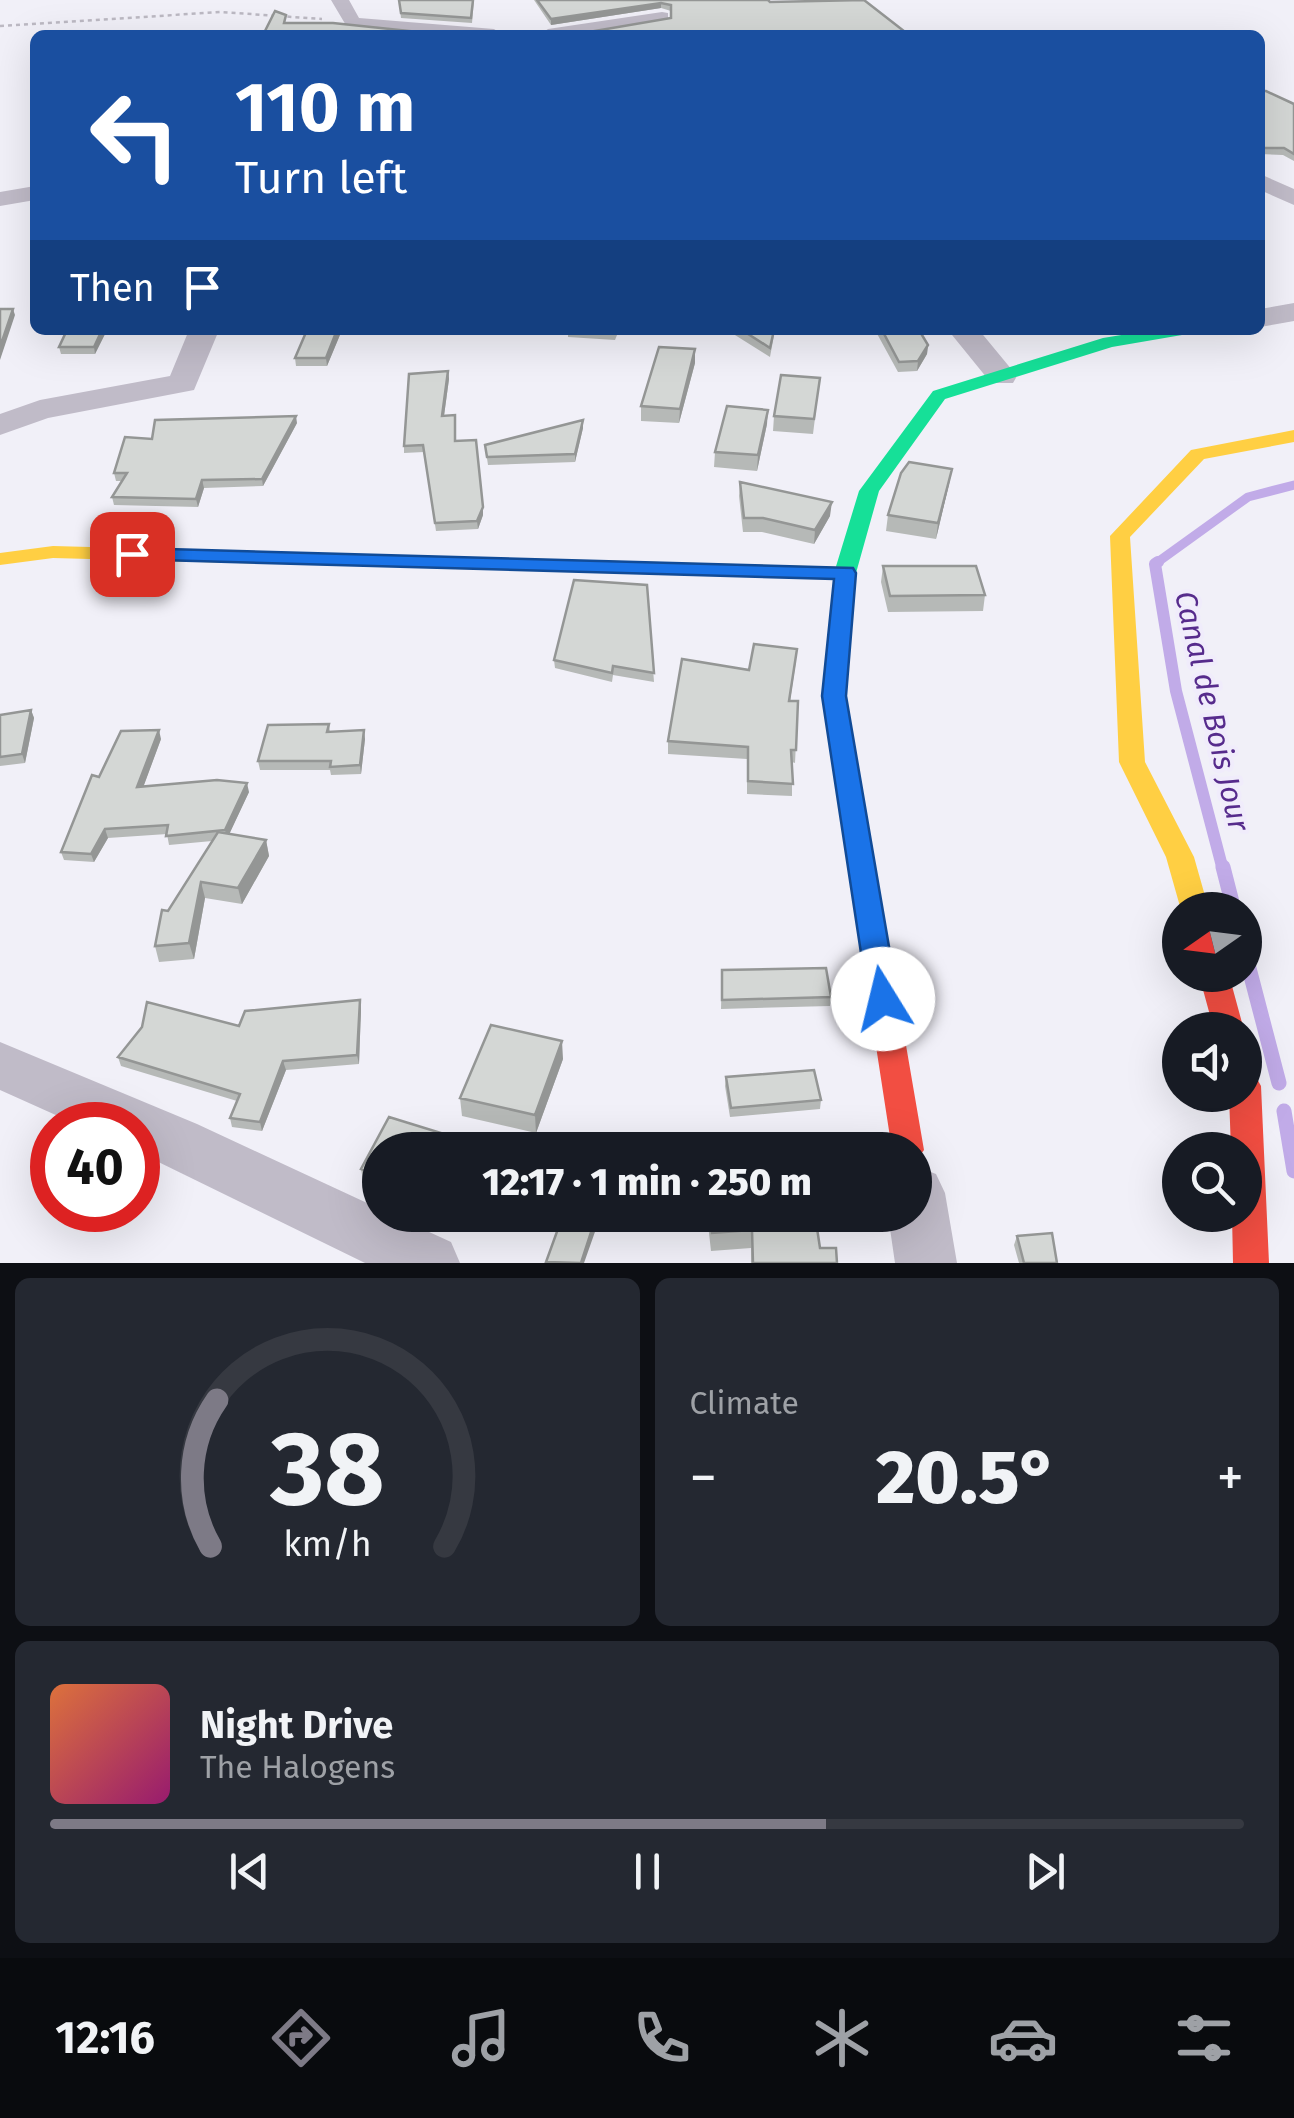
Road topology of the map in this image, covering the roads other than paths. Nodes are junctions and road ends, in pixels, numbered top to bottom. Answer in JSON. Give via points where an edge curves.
{"nodes":[{"id":1,"x":340,"y":0,"type":"edge"},
{"id":2,"x":634,"y":0,"type":"edge"},
{"id":3,"x":662,"y":17,"type":"junction"},
{"id":4,"x":430,"y":30,"type":"edge"},
{"id":5,"x":580,"y":30,"type":"edge"},
{"id":6,"x":674,"y":30,"type":"edge"},
{"id":7,"x":1265,"y":183,"type":"edge"},
{"id":8,"x":30,"y":195,"type":"edge"},
{"id":9,"x":1294,"y":198,"type":"edge"},
{"id":10,"x":0,"y":199,"type":"edge"},
{"id":11,"x":1294,"y":312,"type":"edge"},
{"id":12,"x":1265,"y":317,"type":"edge"},
{"id":13,"x":202,"y":335,"type":"edge"},
{"id":14,"x":967,"y":335,"type":"edge"},
{"id":15,"x":1152,"y":335,"type":"edge"},
{"id":16,"x":1002,"y":376,"type":"junction"},
{"id":17,"x":0,"y":425,"type":"edge"},
{"id":18,"x":1294,"y":436,"type":"edge"},
{"id":19,"x":0,"y":559,"type":"edge"},
{"id":20,"x":846,"y":573,"type":"junction"},
{"id":21,"x":1190,"y":892,"type":"edge"},
{"id":22,"x":0,"y":1065,"type":"edge"},
{"id":23,"x":1246,"y":1112,"type":"edge"},
{"id":24,"x":905,"y":1132,"type":"edge"},
{"id":25,"x":921,"y":1232,"type":"edge"},
{"id":26,"x":430,"y":1263,"type":"edge"},
{"id":27,"x":926,"y":1263,"type":"edge"},
{"id":28,"x":1250,"y":1263,"type":"edge"}],
"edges":[{"from":1,"to":4,"type":"street","via":[[353,24]]},
{"from":2,"to":3,"type":"street"},
{"from":3,"to":5,"type":"street"},
{"from":3,"to":6,"type":"street"},
{"from":7,"to":9,"type":"street"},
{"from":8,"to":10,"type":"street"},
{"from":11,"to":12,"type":"street"},
{"from":13,"to":17,"type":"street","via":[[183,383],[40,410]]},
{"from":14,"to":16,"type":"street"},
{"from":15,"to":16,"type":"street"},
{"from":16,"to":20,"type":"street","via":[[940,395],[869,491]]},
{"from":18,"to":21,"type":"street","via":[[1198,454],[1120,536],[1132,762],[1180,857]]},
{"from":19,"to":20,"type":"street","via":[[53,552]]},
{"from":20,"to":24,"type":"street","via":[[834,696]]},
{"from":22,"to":26,"type":"street"},
{"from":23,"to":28,"type":"street"},
{"from":25,"to":27,"type":"street"}]}
